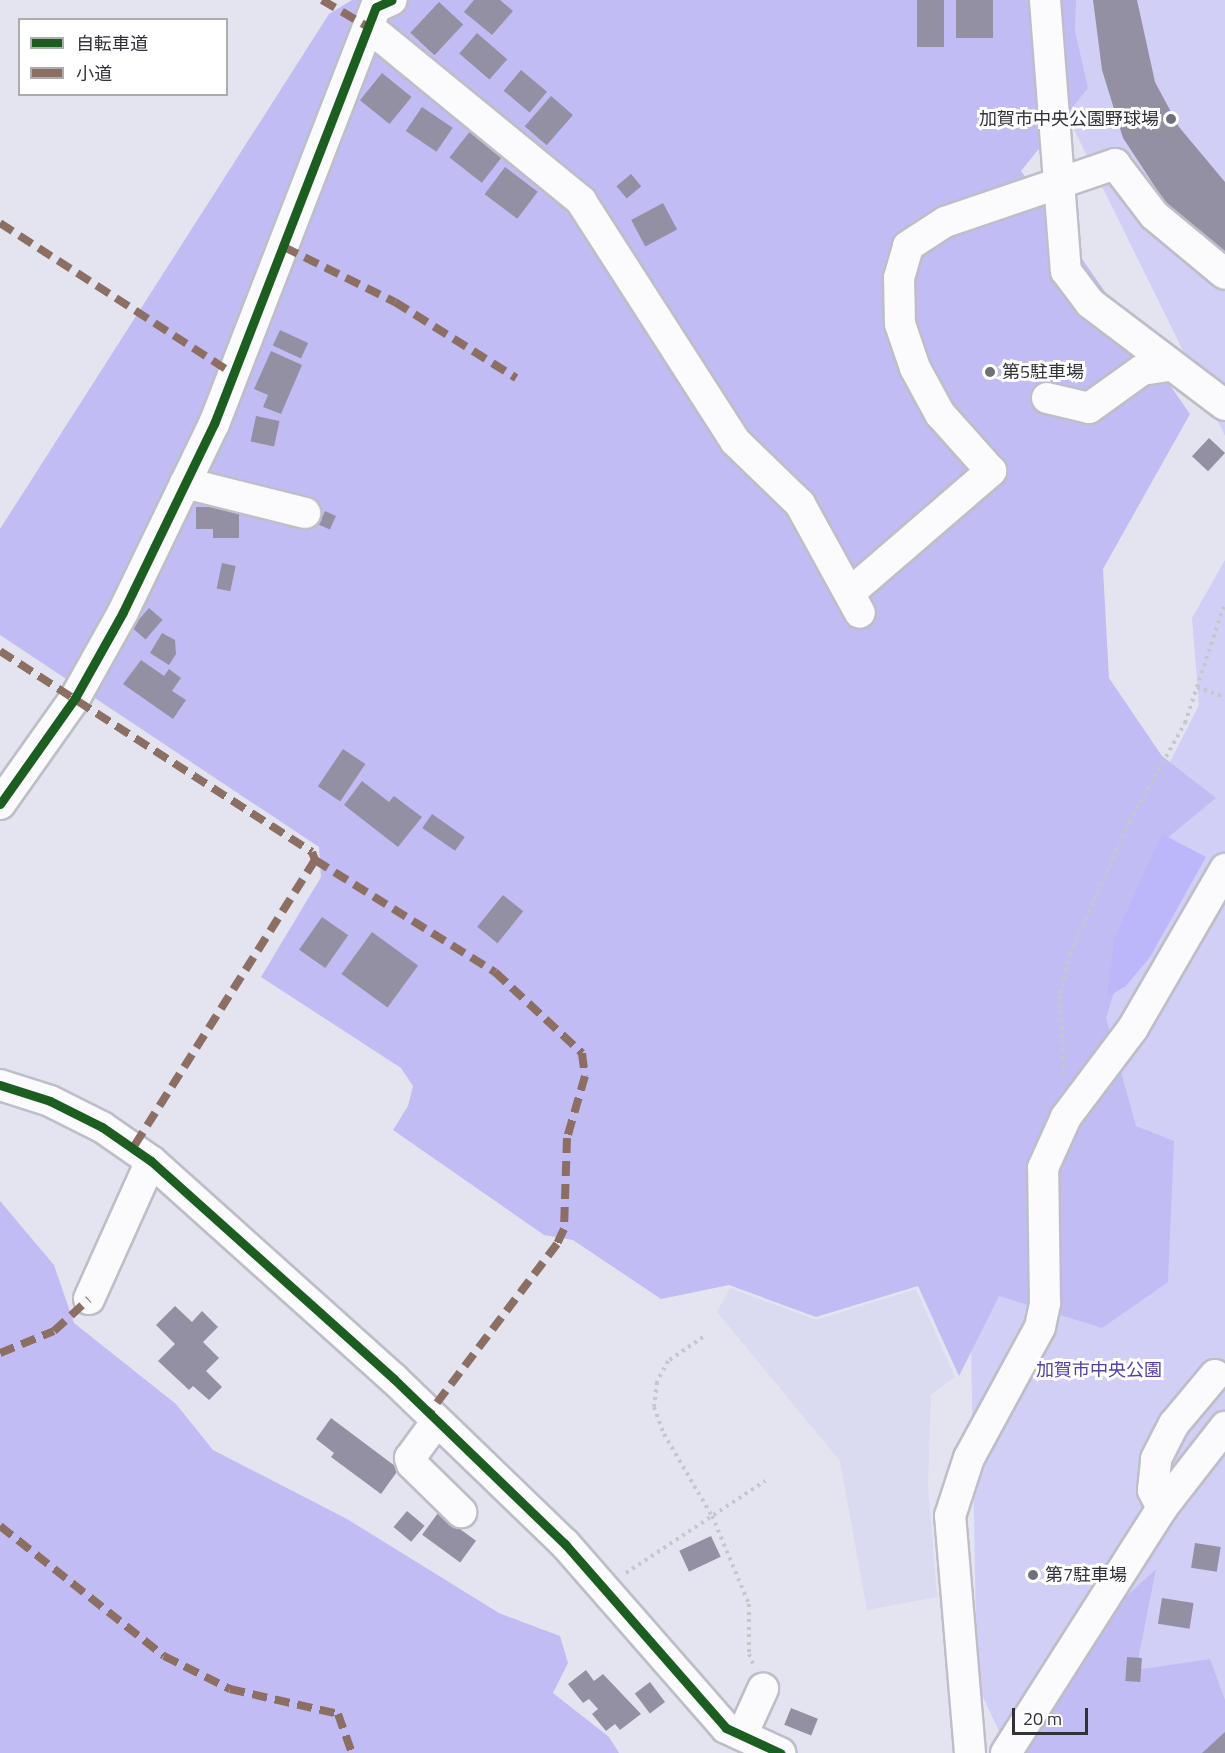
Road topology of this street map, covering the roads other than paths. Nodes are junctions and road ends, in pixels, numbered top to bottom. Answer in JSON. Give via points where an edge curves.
{"nodes":[{"id":1,"x":392,"y":0,"type":"edge"},
{"id":2,"x":1045,"y":0,"type":"edge"},
{"id":3,"x":370,"y":28,"type":"junction"},
{"id":4,"x":1058,"y":185,"type":"junction"},
{"id":5,"x":1225,"y":274,"type":"edge"},
{"id":6,"x":1167,"y":366,"type":"junction"},
{"id":7,"x":1047,"y":398,"type":"dead end"},
{"id":8,"x":1225,"y":405,"type":"edge"},
{"id":9,"x":185,"y":483,"type":"junction"},
{"id":10,"x":305,"y":513,"type":"dead end"},
{"id":11,"x":0,"y":804,"type":"edge"},
{"id":12,"x":1225,"y":869,"type":"edge"},
{"id":13,"x":0,"y":1085,"type":"edge"},
{"id":14,"x":150,"y":1161,"type":"junction"},
{"id":15,"x":89,"y":1299,"type":"dead end"},
{"id":16,"x":1215,"y":1375,"type":"dead end"},
{"id":17,"x":437,"y":1421,"type":"junction"},
{"id":18,"x":1225,"y":1427,"type":"edge"},
{"id":19,"x":1162,"y":1508,"type":"junction"},
{"id":20,"x":461,"y":1512,"type":"dead end"},
{"id":21,"x":763,"y":1689,"type":"road end"},
{"id":22,"x":729,"y":1739,"type":"edge"},
{"id":23,"x":780,"y":1753,"type":"edge"},
{"id":24,"x":970,"y":1753,"type":"edge"},
{"id":25,"x":1006,"y":1753,"type":"edge"}],
"edges":[{"from":1,"to":3,"type":"street","via":[[376,7]]},
{"from":2,"to":4,"type":"street"},
{"from":3,"to":4,"type":"street","via":[[581,201],[735,441],[801,504],[856,602],[991,471],[940,414],[915,368],[900,324],[899,278],[909,246],[945,222]]},
{"from":3,"to":9,"type":"street","via":[[214,424]]},
{"from":4,"to":5,"type":"street","via":[[1115,164],[1154,214]]},
{"from":4,"to":6,"type":"street","via":[[1066,271],[1090,303]]},
{"from":6,"to":7,"type":"street","via":[[1142,370],[1089,408]]},
{"from":6,"to":8,"type":"street"},
{"from":9,"to":10,"type":"street"},
{"from":9,"to":11,"type":"street","via":[[75,698]]},
{"from":12,"to":24,"type":"street","via":[[1133,1028],[1066,1117],[1043,1168],[1045,1303],[1040,1327],[969,1458],[950,1516]]},
{"from":13,"to":14,"type":"street","via":[[50,1101],[102,1126]]},
{"from":14,"to":15,"type":"street"},
{"from":14,"to":17,"type":"street"},
{"from":16,"to":19,"type":"street","via":[[1174,1424],[1156,1459],[1153,1490]]},
{"from":17,"to":20,"type":"street","via":[[411,1458],[412,1464]]},
{"from":17,"to":22,"type":"street","via":[[565,1544]]},
{"from":18,"to":19,"type":"street"},
{"from":19,"to":25,"type":"street"},
{"from":21,"to":22,"type":"street"},
{"from":22,"to":23,"type":"street"}]}
